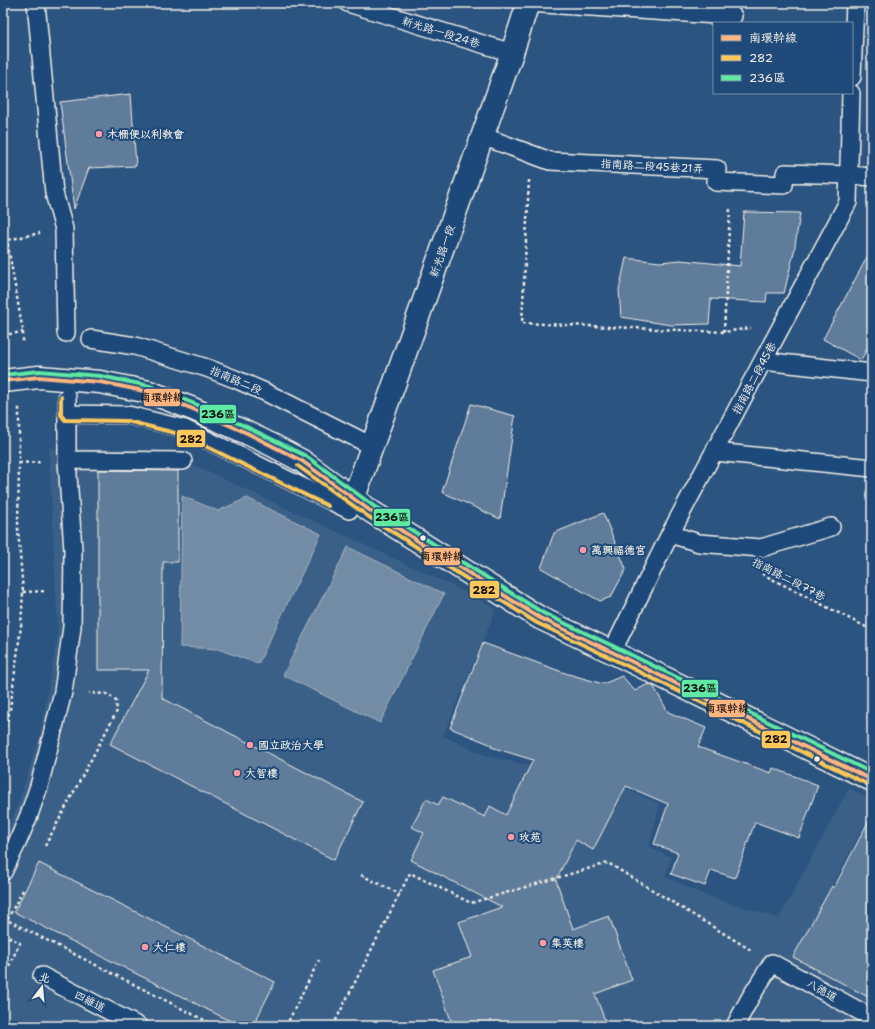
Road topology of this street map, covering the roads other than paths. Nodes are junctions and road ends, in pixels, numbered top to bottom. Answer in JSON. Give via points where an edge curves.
{"nodes":[{"id":1,"x":36,"y":3,"type":"edge"},
{"id":2,"x":348,"y":3,"type":"edge"},
{"id":3,"x":528,"y":3,"type":"edge"},
{"id":4,"x":855,"y":3,"type":"edge"},
{"id":5,"x":733,"y":16,"type":"dead end"},
{"id":6,"x":853,"y":52,"type":"edge"},
{"id":7,"x":512,"y":54,"type":"junction"},
{"id":8,"x":852,"y":94,"type":"edge"},
{"id":9,"x":482,"y":136,"type":"junction"},
{"id":10,"x":849,"y":175,"type":"junction"},
{"id":11,"x":872,"y":177,"type":"edge"},
{"id":12,"x":66,"y":333,"type":"dead end"},
{"id":13,"x":91,"y":339,"type":"dead end"},
{"id":14,"x":763,"y":361,"type":"junction"},
{"id":15,"x":872,"y":372,"type":"edge"},
{"id":16,"x":3,"y":381,"type":"edge"},
{"id":17,"x":67,"y":397,"type":"dead end"},
{"id":18,"x":67,"y":414,"type":"junction"},
{"id":19,"x":372,"y":446,"type":"junction"},
{"id":20,"x":714,"y":452,"type":"junction"},
{"id":21,"x":67,"y":460,"type":"junction"},
{"id":22,"x":183,"y":461,"type":"dead end"},
{"id":23,"x":872,"y":468,"type":"edge"},
{"id":24,"x":354,"y":497,"type":"junction"},
{"id":25,"x":831,"y":527,"type":"dead end"},
{"id":26,"x":670,"y":534,"type":"junction"},
{"id":27,"x":612,"y":652,"type":"junction"},
{"id":28,"x":872,"y":780,"type":"edge"},
{"id":29,"x":3,"y":872,"type":"edge"},
{"id":30,"x":42,"y":976,"type":"dead end"},
{"id":31,"x":872,"y":1018,"type":"edge"},
{"id":32,"x":138,"y":1026,"type":"edge"},
{"id":33,"x":735,"y":1026,"type":"edge"}],
"edges":[{"from":1,"to":12,"type":"lane","via":[[54,193],[64,229]]},
{"from":2,"to":7,"type":"lane","name":"新光路一段24巷"},
{"from":3,"to":5,"type":"lane"},
{"from":3,"to":7,"type":"street","name":"新光路一段"},
{"from":4,"to":6,"type":"lane"},
{"from":7,"to":9,"type":"street","name":"新光路一段"},
{"from":8,"to":10,"type":"lane","name":"指南路二段45巷"},
{"from":9,"to":10,"type":"lane","name":"指南路二段45巷21弄","via":[[550,161],[717,169],[716,182],[784,185],[785,173]]},
{"from":9,"to":19,"type":"street","name":"新光路一段"},
{"from":10,"to":11,"type":"lane"},
{"from":10,"to":14,"type":"lane","name":"指南路二段45巷","via":[[848,202]]},
{"from":13,"to":19,"type":"lane","name":"指南路二段","via":[[135,346],[207,368],[264,392]]},
{"from":14,"to":15,"type":"lane"},
{"from":14,"to":20,"type":"lane","name":"指南路二段45巷"},
{"from":16,"to":24,"type":"street","via":[[39,377],[100,382],[149,392],[247,433],[302,461]]},
{"from":17,"to":18,"type":"lane"},
{"from":18,"to":21,"type":"lane"},
{"from":18,"to":24,"type":"lane","via":[[128,415],[185,429],[349,510]]},
{"from":19,"to":24,"type":"street","name":"新光路一段"},
{"from":20,"to":23,"type":"lane"},
{"from":20,"to":26,"type":"lane","name":"指南路二段45巷"},
{"from":21,"to":22,"type":"lane"},
{"from":21,"to":29,"type":"lane","via":[[73,589],[72,627],[63,692],[39,786]]},
{"from":24,"to":27,"type":"street","via":[[372,512],[540,618]]},
{"from":25,"to":26,"type":"lane","via":[[761,548],[700,542]]},
{"from":26,"to":27,"type":"lane","name":"指南路二段45巷"},
{"from":27,"to":28,"type":"street"},
{"from":30,"to":32,"type":"lane","name":"四維道"},
{"from":31,"to":33,"type":"lane","name":"八德道","via":[[772,963]]}]}
